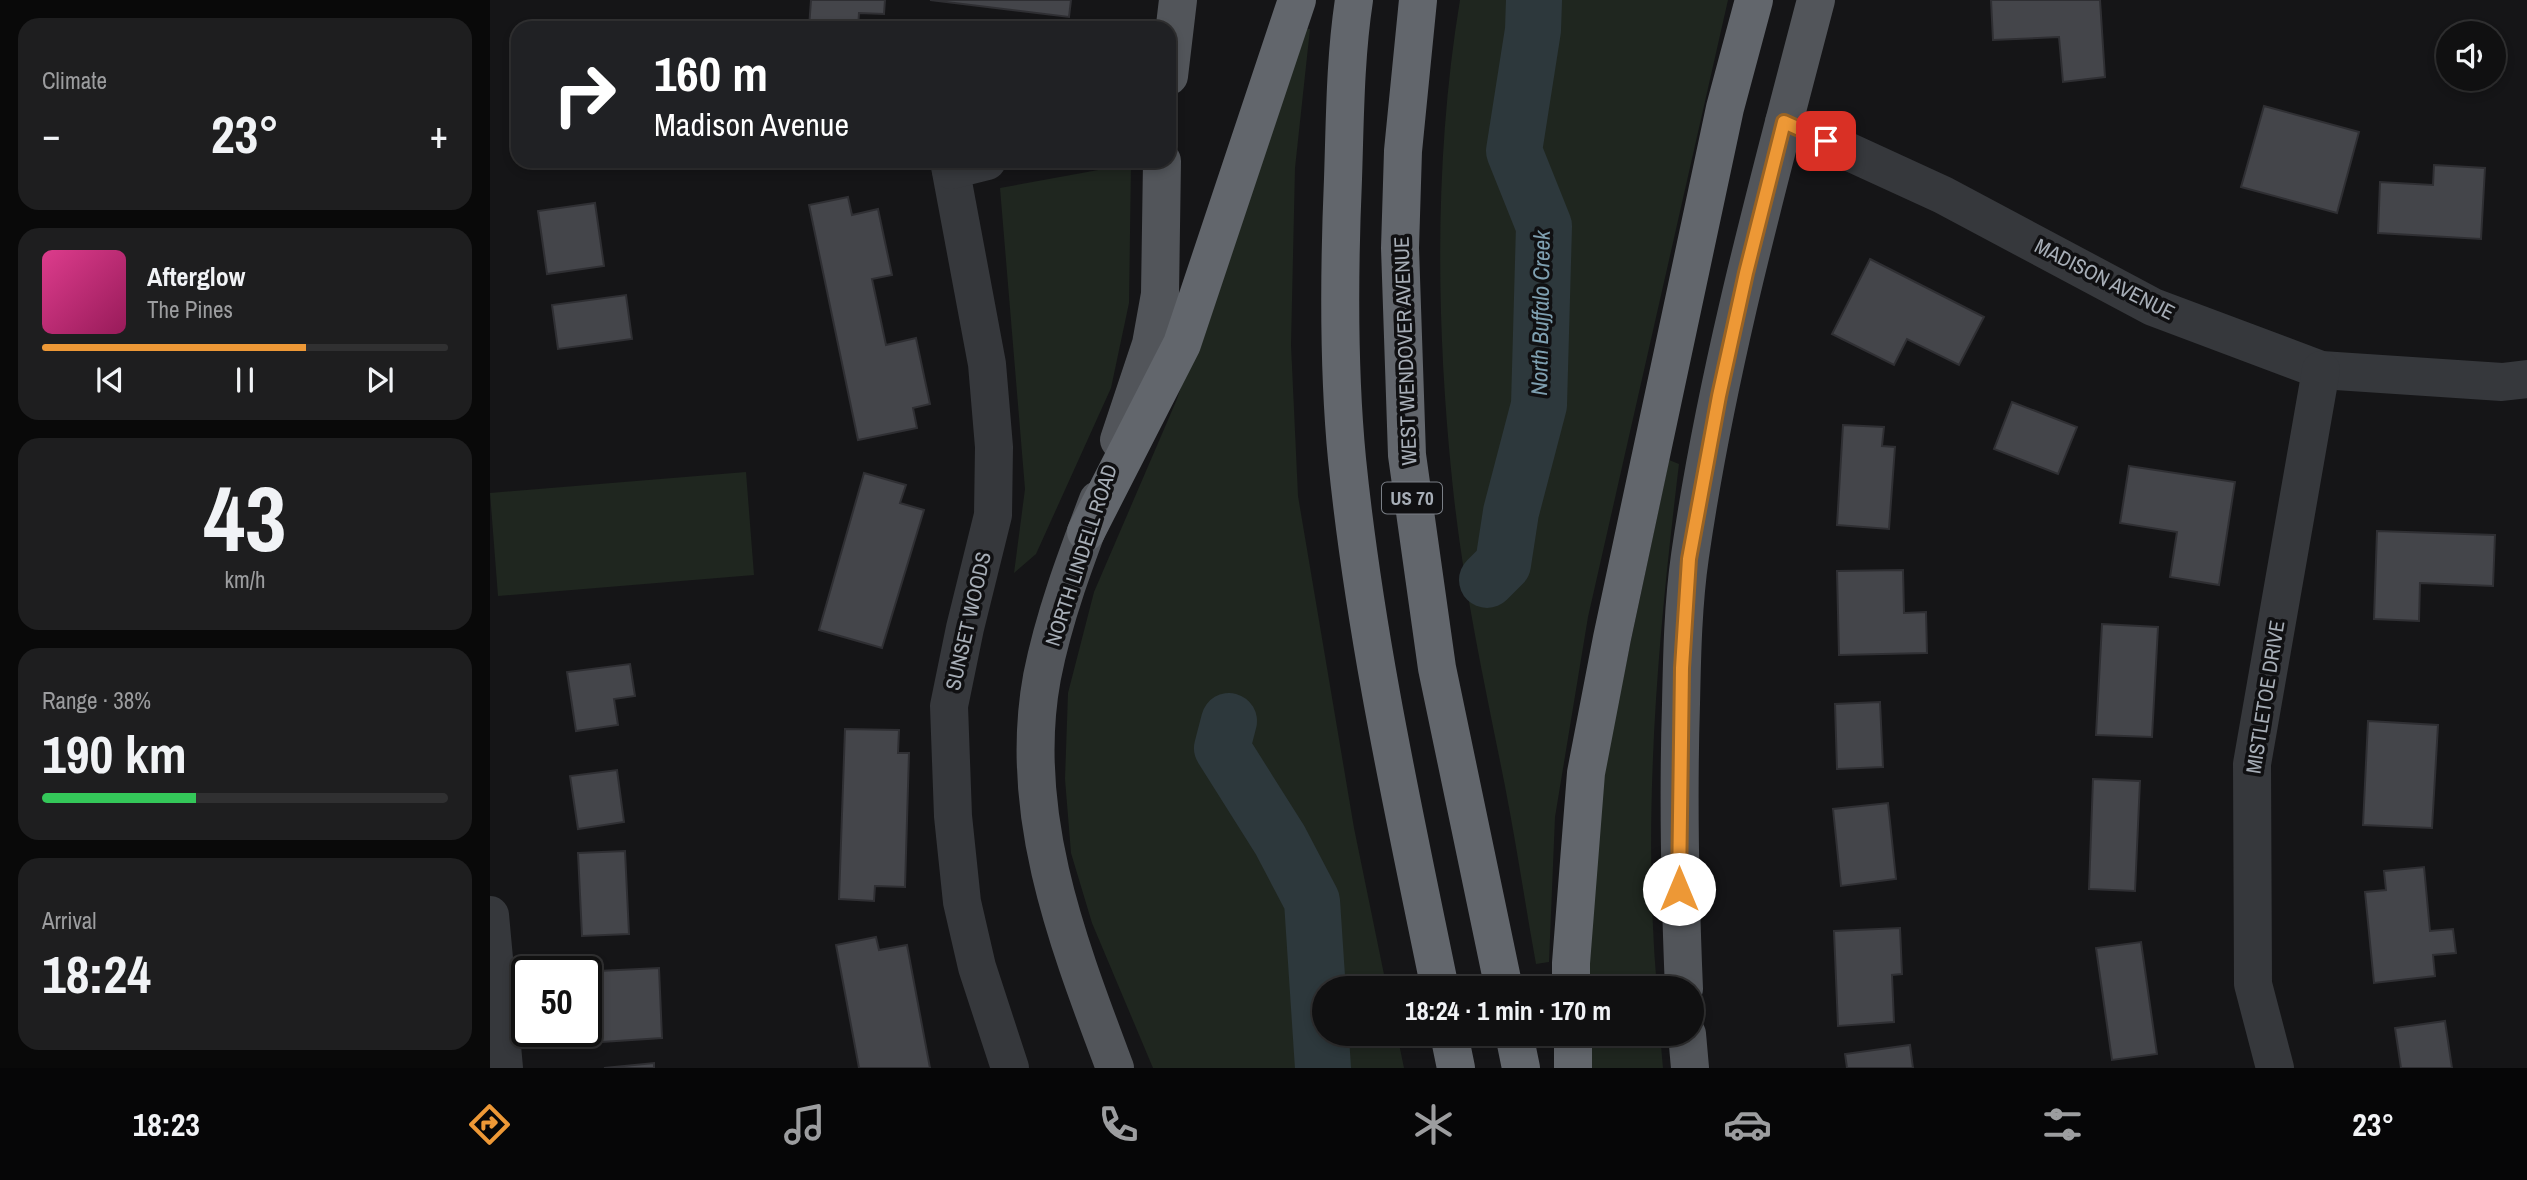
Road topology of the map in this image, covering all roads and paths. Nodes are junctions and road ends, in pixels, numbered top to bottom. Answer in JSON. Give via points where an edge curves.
{"nodes":[{"id":1,"x":1178,"y":0,"type":"edge"},
{"id":2,"x":1297,"y":0,"type":"edge"},
{"id":3,"x":1354,"y":0,"type":"edge"},
{"id":4,"x":1418,"y":0,"type":"edge"},
{"id":5,"x":1754,"y":0,"type":"edge"},
{"id":6,"x":1816,"y":0,"type":"edge"},
{"id":7,"x":1176,"y":21,"type":"edge"},
{"id":8,"x":1784,"y":122,"type":"junction"},
{"id":9,"x":950,"y":168,"type":"edge"},
{"id":10,"x":1162,"y":168,"type":"edge"},
{"id":11,"x":2321,"y":370,"type":"junction"},
{"id":12,"x":2527,"y":379,"type":"edge"},
{"id":13,"x":1086,"y":532,"type":"junction"},
{"id":14,"x":490,"y":915,"type":"edge"},
{"id":15,"x":1437,"y":976,"type":"edge"},
{"id":16,"x":1501,"y":976,"type":"edge"},
{"id":17,"x":1572,"y":976,"type":"edge"},
{"id":18,"x":1684,"y":976,"type":"edge"},
{"id":19,"x":1451,"y":1046,"type":"edge"},
{"id":20,"x":1516,"y":1046,"type":"edge"},
{"id":21,"x":1573,"y":1046,"type":"edge"},
{"id":22,"x":1688,"y":1046,"type":"edge"},
{"id":23,"x":504,"y":1068,"type":"edge"},
{"id":24,"x":1010,"y":1068,"type":"edge"},
{"id":25,"x":1115,"y":1068,"type":"edge"},
{"id":26,"x":1456,"y":1068,"type":"edge"},
{"id":27,"x":1521,"y":1068,"type":"edge"},
{"id":28,"x":1573,"y":1068,"type":"edge"},
{"id":29,"x":1690,"y":1068,"type":"edge"},
{"id":30,"x":2275,"y":1068,"type":"edge"}],
"edges":[{"from":1,"to":7,"type":"main road"},
{"from":2,"to":13,"type":"highway","via":[[1182,344]]},
{"from":3,"to":15,"type":"highway","number":"US 70","via":[[1340,265],[1347,458],[1378,685]]},
{"from":4,"to":16,"type":"highway","name":"WEST WENDOVER AVENUE","number":"US 70","via":[[1403,151],[1400,248],[1407,455],[1437,668]]},
{"from":5,"to":17,"type":"highway","via":[[1726,108],[1589,760]]},
{"from":6,"to":8,"type":"main road"},
{"from":8,"to":11,"type":"street","name":"MADISON AVENUE","via":[[1943,195],[2153,307]]},
{"from":8,"to":18,"type":"main road","via":[[1731,339],[1689,559],[1679,765]]},
{"from":9,"to":24,"type":"street","name":"SUNSET WOODS","via":[[987,364],[994,447],[993,515],[949,706],[953,816],[962,902],[977,967]]},
{"from":10,"to":13,"type":"main road","name":"NORTH LINDELL ROAD","via":[[1160,293],[1151,344]]},
{"from":11,"to":12,"type":"street","name":"MADISON AVENUE","via":[[2502,382]]},
{"from":11,"to":30,"type":"street","name":"MISTLETOE DRIVE","via":[[2252,764],[2253,984]]},
{"from":13,"to":25,"type":"main road","name":"NORTH LINDELL ROAD","via":[[1057,615],[1042,678],[1035,788],[1059,913]]},
{"from":14,"to":23,"type":"street"},
{"from":19,"to":26,"type":"highway"},
{"from":20,"to":27,"type":"highway"},
{"from":21,"to":28,"type":"highway"},
{"from":22,"to":29,"type":"main road"}]}
